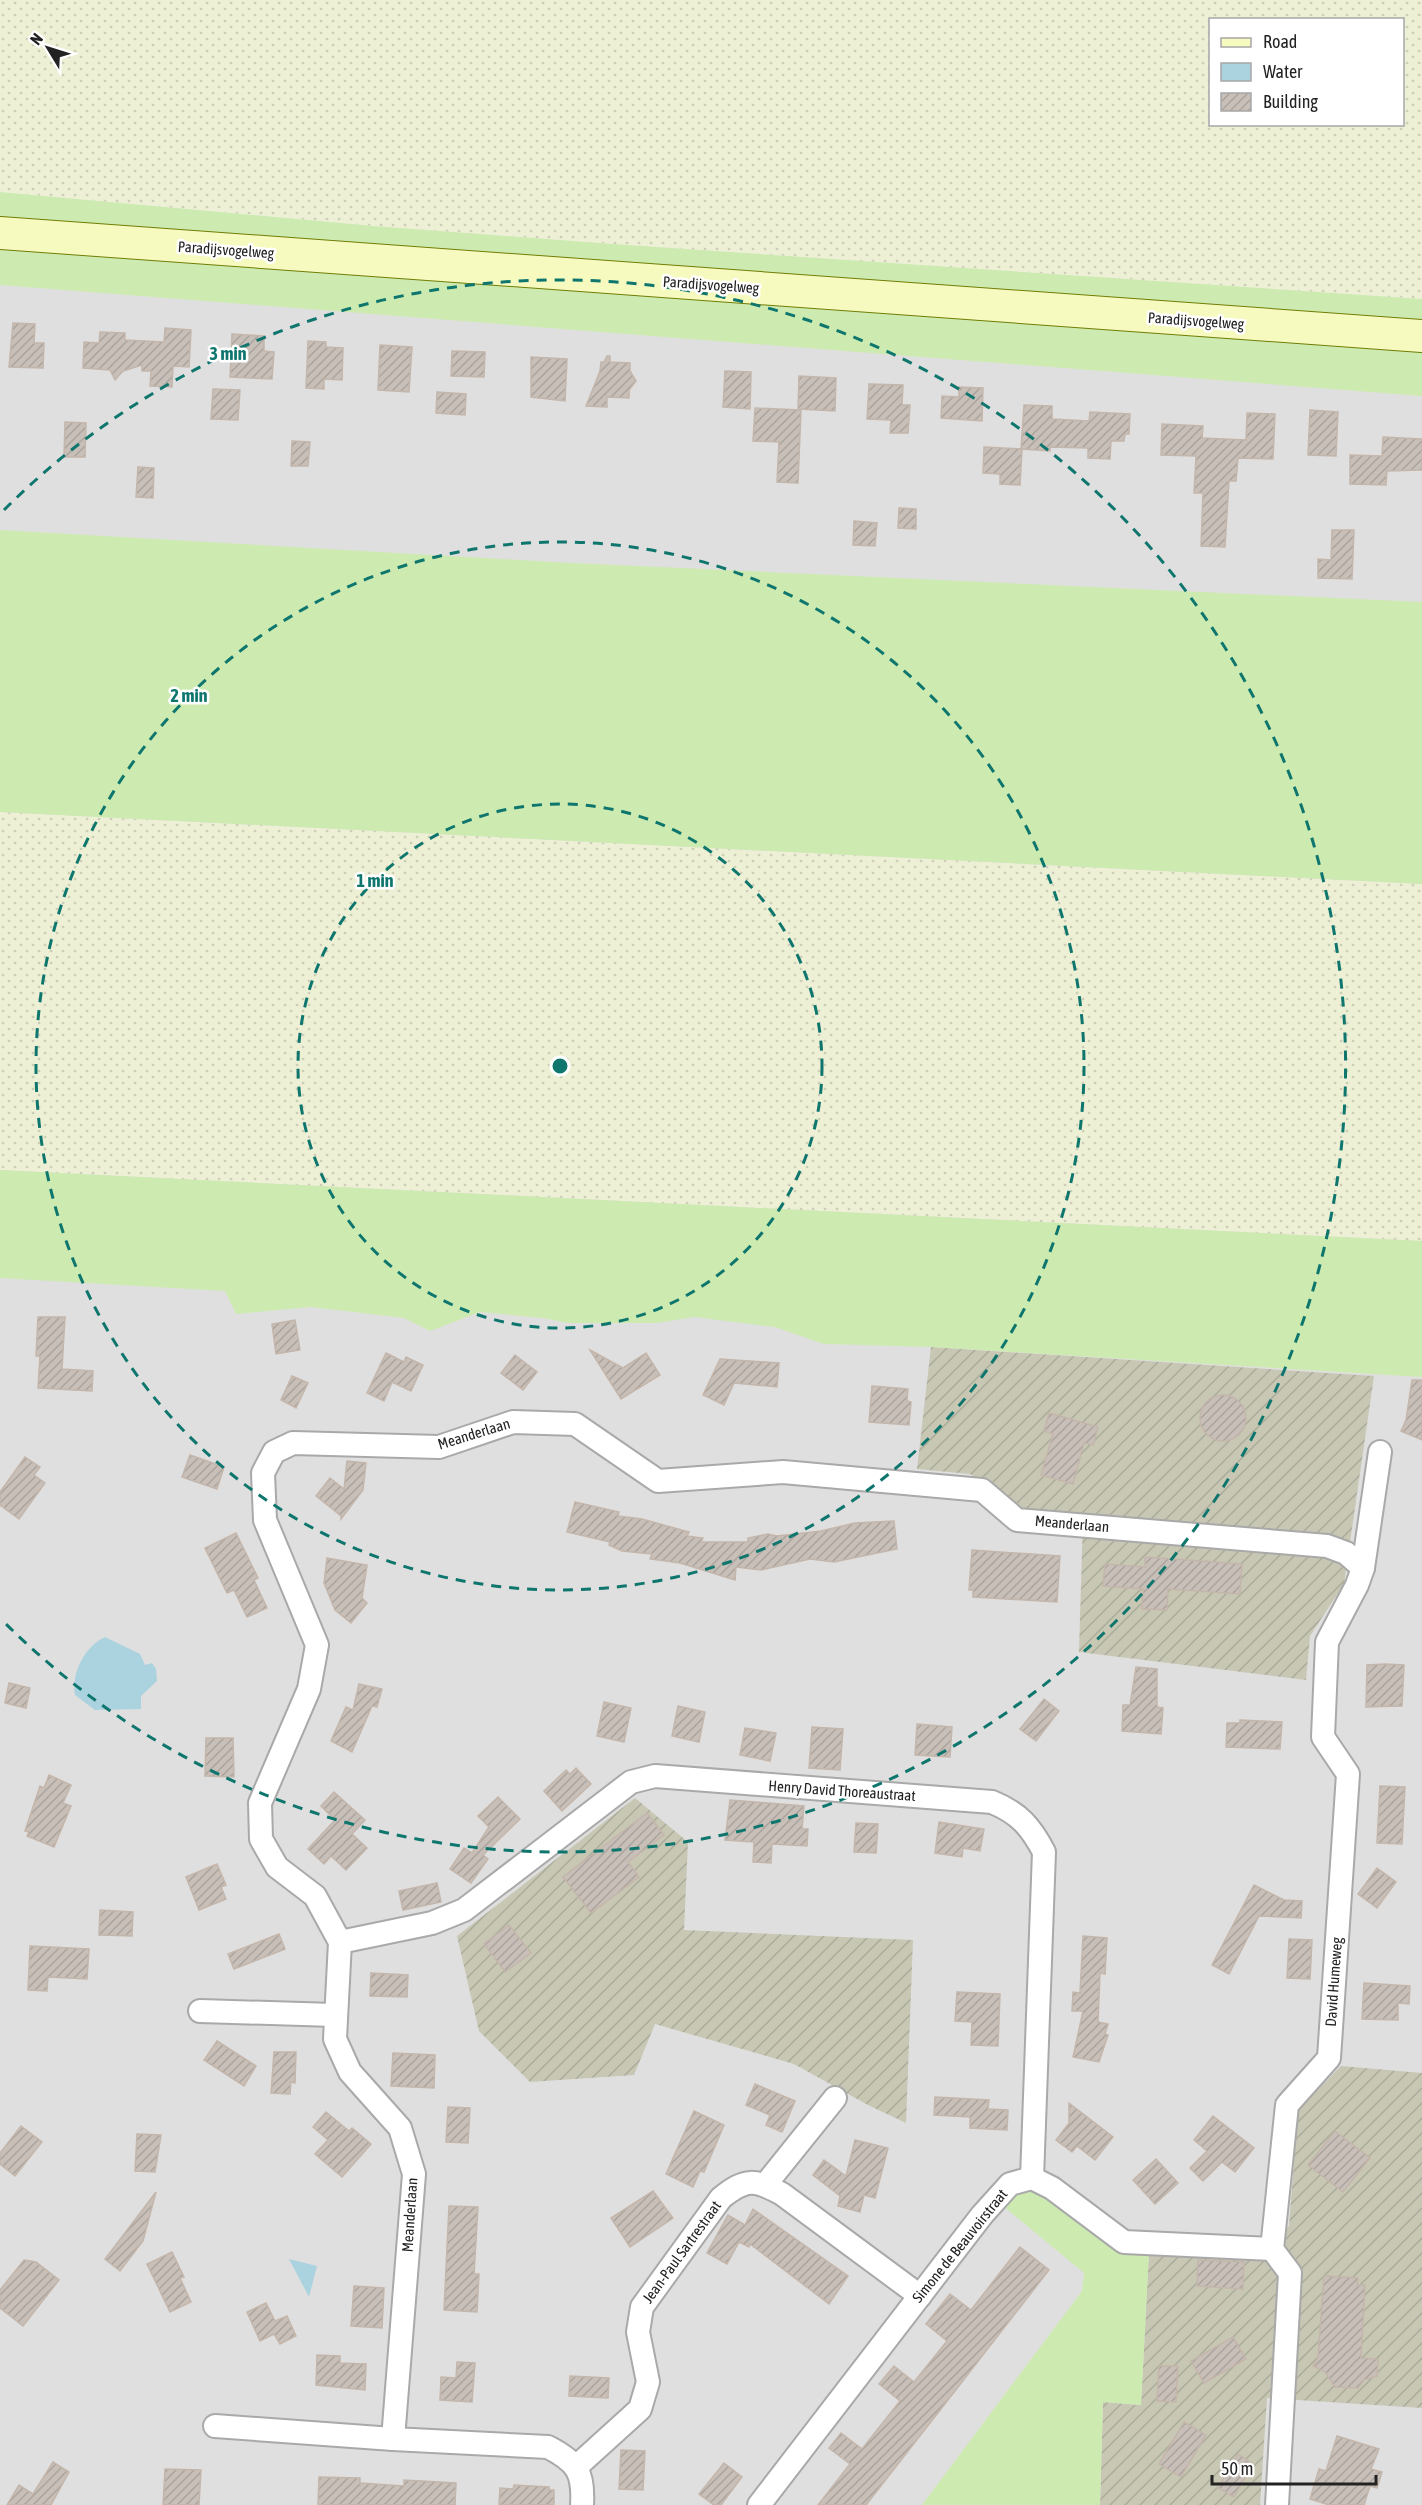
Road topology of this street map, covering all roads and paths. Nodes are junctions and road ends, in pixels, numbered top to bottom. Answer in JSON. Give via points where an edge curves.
{"nodes":[{"id":1,"x":0,"y":233,"type":"edge"},
{"id":2,"x":1422,"y":336,"type":"edge"},
{"id":3,"x":1380,"y":1452,"type":"dead end"},
{"id":4,"x":1363,"y":1568,"type":"junction"},
{"id":5,"x":340,"y":1942,"type":"junction"},
{"id":6,"x":200,"y":2011,"type":"dead end"},
{"id":7,"x":334,"y":2014,"type":"junction"},
{"id":8,"x":835,"y":2098,"type":"dead end"},
{"id":9,"x":1032,"y":2178,"type":"junction"},
{"id":10,"x":765,"y":2185,"type":"junction"},
{"id":11,"x":1272,"y":2249,"type":"junction"},
{"id":12,"x":920,"y":2296,"type":"junction"},
{"id":13,"x":215,"y":2426,"type":"dead end"},
{"id":14,"x":393,"y":2439,"type":"junction"},
{"id":15,"x":576,"y":2467,"type":"junction"},
{"id":16,"x":582,"y":2505,"type":"edge"},
{"id":17,"x":759,"y":2505,"type":"edge"},
{"id":18,"x":1277,"y":2505,"type":"edge"}],
"edges":[{"from":1,"to":2,"type":"street","name":"Paradijsvogelweg"},
{"from":3,"to":4,"type":"street","name":"David Humeweg"},
{"from":4,"to":5,"type":"street","name":"Meanderlaan","via":[[1346,1553],[1327,1546],[1017,1520],[982,1490],[783,1472],[658,1481],[575,1424],[513,1422],[439,1447],[293,1443],[274,1452],[263,1473],[265,1520],[317,1645],[309,1689],[260,1803],[261,1839],[277,1867],[315,1896]]},
{"from":4,"to":11,"type":"street","name":"David Humeweg","via":[[1327,1642],[1323,1737],[1348,1774],[1329,2058],[1287,2105]]},
{"from":5,"to":7,"type":"street","name":"Meanderlaan"},
{"from":5,"to":9,"type":"street","name":"Henry David Thoreaustraat","via":[[432,1923],[464,1910],[631,1782],[655,1776],[992,1802],[1012,1810],[1031,1828],[1044,1852]]},
{"from":6,"to":7,"type":"street"},
{"from":7,"to":14,"type":"street","name":"Meanderlaan","via":[[335,2039],[350,2072],[400,2128],[414,2174]]},
{"from":8,"to":10,"type":"street"},
{"from":9,"to":11,"type":"street","via":[[1052,2188],[1124,2242]]},
{"from":9,"to":12,"type":"street","name":"Simone de Beauvoirstraat","via":[[1010,2184]]},
{"from":10,"to":12,"type":"street"},
{"from":10,"to":15,"type":"street","name":"Jean-Paul Sartrestraat","via":[[749,2182],[721,2198],[642,2307],[638,2332],[648,2382],[640,2409]]},
{"from":11,"to":18,"type":"street","via":[[1290,2273]]},
{"from":12,"to":17,"type":"street","name":"Simone de Beauvoirstraat"},
{"from":13,"to":14,"type":"street"},
{"from":14,"to":15,"type":"street","via":[[548,2447],[568,2457]]},
{"from":15,"to":16,"type":"street"}]}
